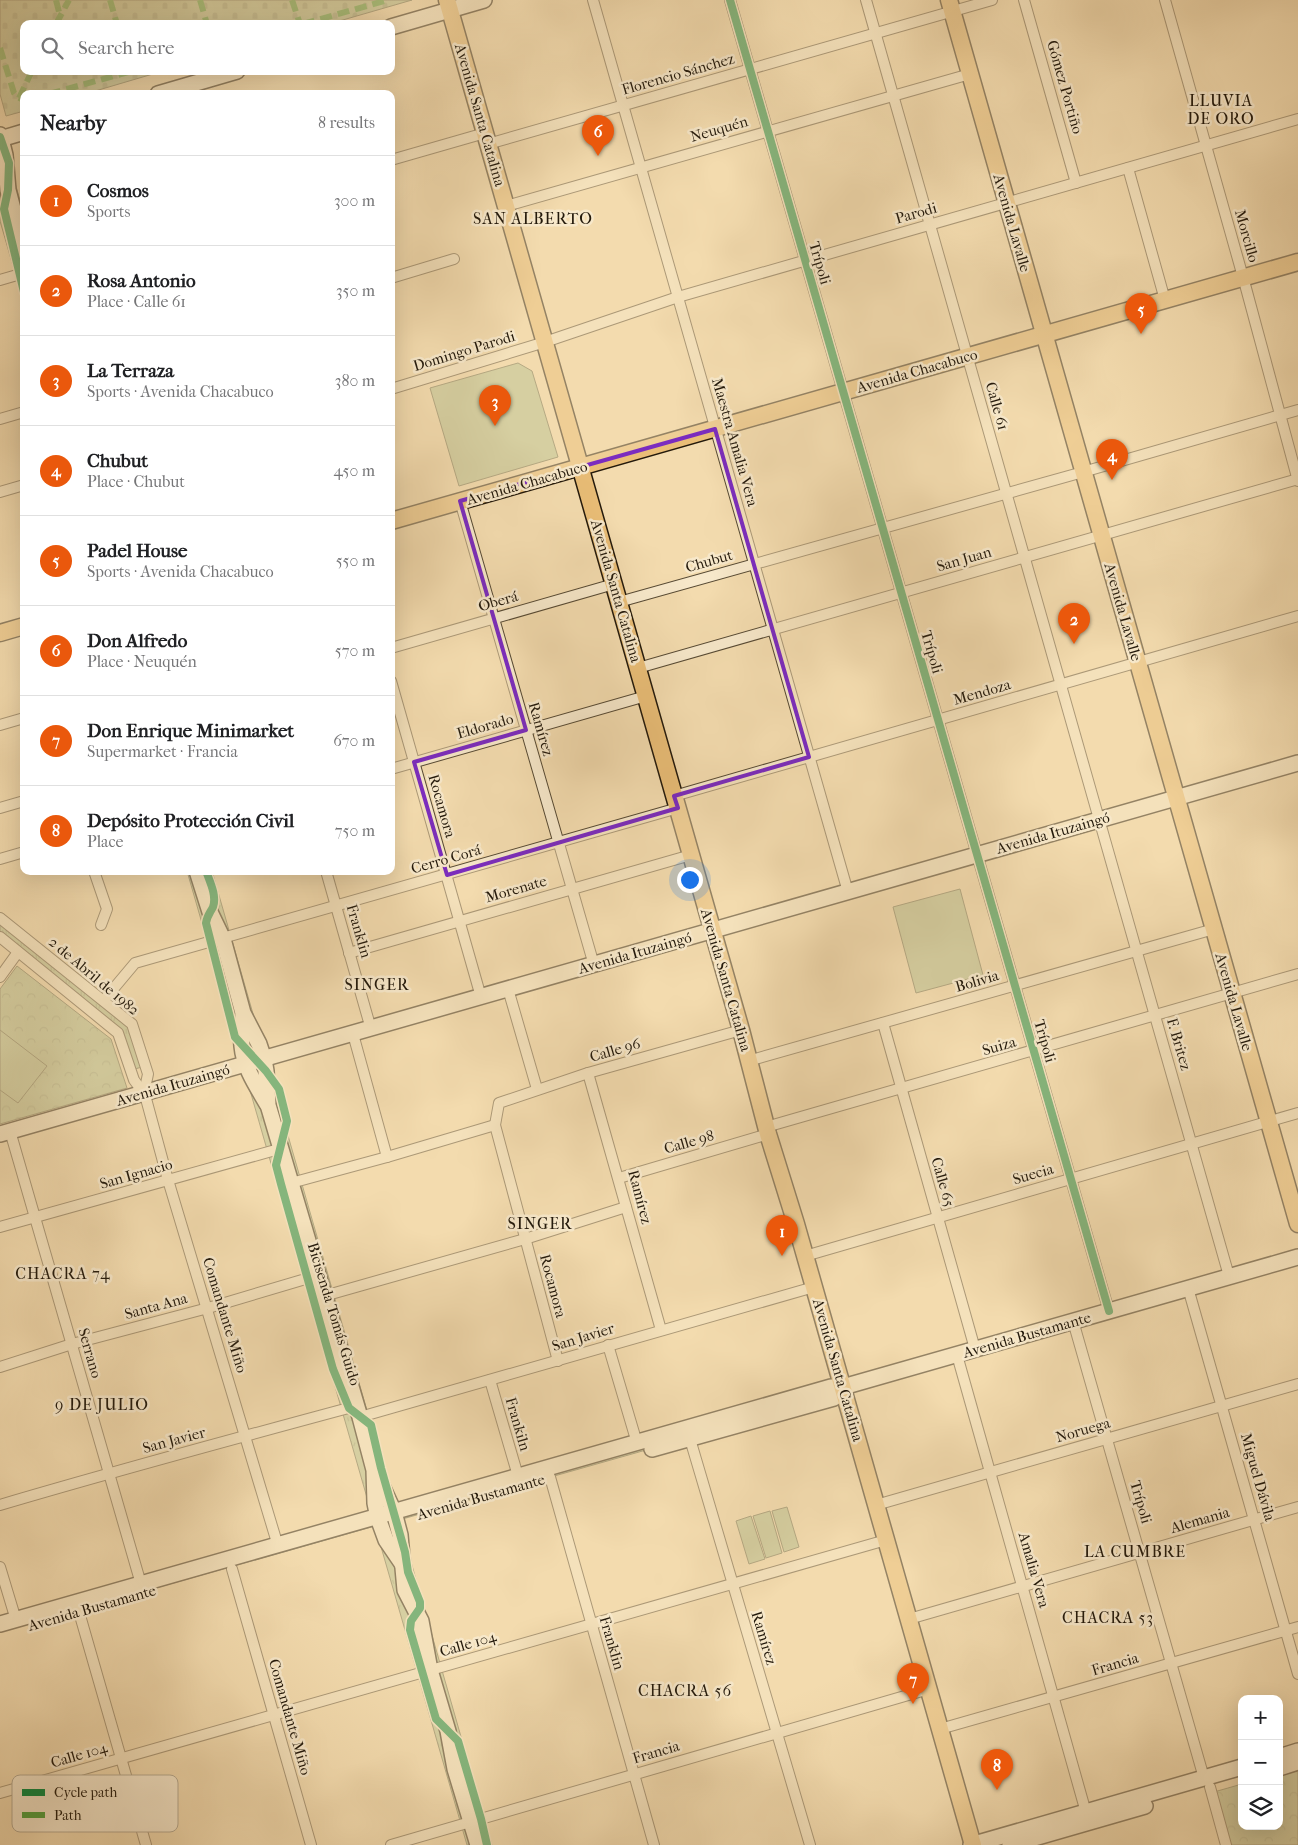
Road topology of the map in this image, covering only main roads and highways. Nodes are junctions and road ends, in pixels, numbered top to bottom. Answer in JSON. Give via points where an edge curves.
{"nodes":[{"id":1,"x":484,"y":0,"type":"edge"},
{"id":2,"x":449,"y":5,"type":"edge"},
{"id":3,"x":950,"y":6,"type":"edge"},
{"id":4,"x":395,"y":25,"type":"edge"},
{"id":5,"x":223,"y":75,"type":"edge"},
{"id":6,"x":172,"y":90,"type":"edge"},
{"id":7,"x":20,"y":133,"type":"edge"},
{"id":8,"x":0,"y":138,"type":"edge"},
{"id":9,"x":4,"y":184,"type":"edge"},
{"id":10,"x":20,"y":238,"type":"edge"},
{"id":11,"x":1298,"y":262,"type":"edge"},
{"id":12,"x":1044,"y":335,"type":"junction"},
{"id":13,"x":580,"y":468,"type":"junction"},
{"id":14,"x":395,"y":520,"type":"edge"},
{"id":15,"x":20,"y":627,"type":"edge"},
{"id":16,"x":0,"y":633,"type":"edge"},
{"id":17,"x":1298,"y":764,"type":"edge"},
{"id":18,"x":1176,"y":798,"type":"junction"},
{"id":19,"x":198,"y":875,"type":"edge"},
{"id":20,"x":712,"y":931,"type":"junction"},
{"id":21,"x":242,"y":1013,"type":"junction"},
{"id":22,"x":264,"y":1059,"type":"junction"},
{"id":23,"x":246,"y":1064,"type":"junction"},
{"id":24,"x":268,"y":1105,"type":"junction"},
{"id":25,"x":5,"y":1132,"type":"edge"},
{"id":26,"x":1298,"y":1224,"type":"edge"},
{"id":27,"x":1298,"y":1256,"type":"edge"},
{"id":28,"x":843,"y":1387,"type":"junction"},
{"id":29,"x":790,"y":1405,"type":"junction"},
{"id":30,"x":374,"y":1470,"type":"junction"},
{"id":31,"x":395,"y":1517,"type":"junction"},
{"id":32,"x":379,"y":1522,"type":"junction"},
{"id":33,"x":403,"y":1565,"type":"junction"},
{"id":34,"x":0,"y":1624,"type":"edge"},
{"id":35,"x":0,"y":1634,"type":"edge"},
{"id":36,"x":1298,"y":1751,"type":"edge"},
{"id":37,"x":1283,"y":1756,"type":"edge"},
{"id":38,"x":1298,"y":1762,"type":"edge"},
{"id":39,"x":1283,"y":1767,"type":"edge"},
{"id":40,"x":1238,"y":1770,"type":"edge"},
{"id":41,"x":1238,"y":1779,"type":"edge"},
{"id":42,"x":1207,"y":1783,"type":"junction"},
{"id":43,"x":1087,"y":1817,"type":"junction"},
{"id":44,"x":479,"y":1844,"type":"edge"},
{"id":45,"x":972,"y":1845,"type":"edge"},
{"id":46,"x":1010,"y":1845,"type":"edge"}],
"edges":[{"from":1,"to":2,"type":"main road"},
{"from":2,"to":4,"type":"main road"},
{"from":2,"to":13,"type":"main road","name":"Avenida Santa Catalina"},
{"from":3,"to":12,"type":"main road","name":"Avenida Lavalle"},
{"from":5,"to":6,"type":"main road"},
{"from":7,"to":8,"type":"main road"},
{"from":8,"to":9,"type":"main road","via":[[5,156]]},
{"from":9,"to":10,"type":"main road"},
{"from":11,"to":12,"type":"main road","name":"Avenida Chacabuco"},
{"from":12,"to":13,"type":"main road","name":"Avenida Chacabuco"},
{"from":12,"to":18,"type":"main road","name":"Avenida Lavalle"},
{"from":13,"to":14,"type":"main road","name":"Avenida Chacabuco"},
{"from":13,"to":20,"type":"main road","name":"Avenida Santa Catalina"},
{"from":15,"to":16,"type":"main road"},
{"from":17,"to":18,"type":"main road","name":"Avenida Ituzaingó"},
{"from":18,"to":20,"type":"main road","name":"Avenida Ituzaingó"},
{"from":18,"to":26,"type":"main road","name":"Avenida Lavalle"},
{"from":19,"to":21,"type":"main road","via":[[223,939]]},
{"from":20,"to":22,"type":"main road","name":"Avenida Ituzaingó"},
{"from":20,"to":28,"type":"main road","name":"Avenida Santa Catalina"},
{"from":21,"to":22,"type":"main road"},
{"from":21,"to":23,"type":"main road","via":[[242,1046]]},
{"from":22,"to":23,"type":"main road","name":"Avenida Ituzaingó"},
{"from":22,"to":24,"type":"main road"},
{"from":23,"to":24,"type":"main road"},
{"from":23,"to":25,"type":"main road","name":"Avenida Ituzaingó"},
{"from":24,"to":30,"type":"main road"},
{"from":27,"to":28,"type":"main road","name":"Avenida Bustamante"},
{"from":28,"to":29,"type":"main road","name":"Avenida Bustamante","via":[[834,1398]]},
{"from":28,"to":45,"type":"main road","name":"Avenida Santa Catalina"},
{"from":29,"to":31,"type":"main road","name":"Avenida Bustamante","via":[[690,1439]]},
{"from":29,"to":31,"type":"main road","name":"Avenida Bustamante","via":[[518,1476]]},
{"from":30,"to":31,"type":"main road"},
{"from":30,"to":32,"type":"main road","via":[[374,1503]]},
{"from":31,"to":32,"type":"main road","name":"Avenida Bustamante"},
{"from":31,"to":33,"type":"main road"},
{"from":32,"to":33,"type":"main road","via":[[386,1540]]},
{"from":32,"to":34,"type":"main road","name":"Avenida Bustamante","via":[[278,1546]]},
{"from":32,"to":35,"type":"main road","name":"Avenida Bustamante","via":[[232,1569]]},
{"from":33,"to":44,"type":"main road","via":[[404,1590],[421,1621],[454,1769]]},
{"from":36,"to":37,"type":"main road"},
{"from":38,"to":39,"type":"main road"},
{"from":40,"to":42,"type":"main road"},
{"from":41,"to":42,"type":"main road"},
{"from":42,"to":43,"type":"main road"},
{"from":43,"to":45,"type":"main road"},
{"from":43,"to":46,"type":"main road"}]}
